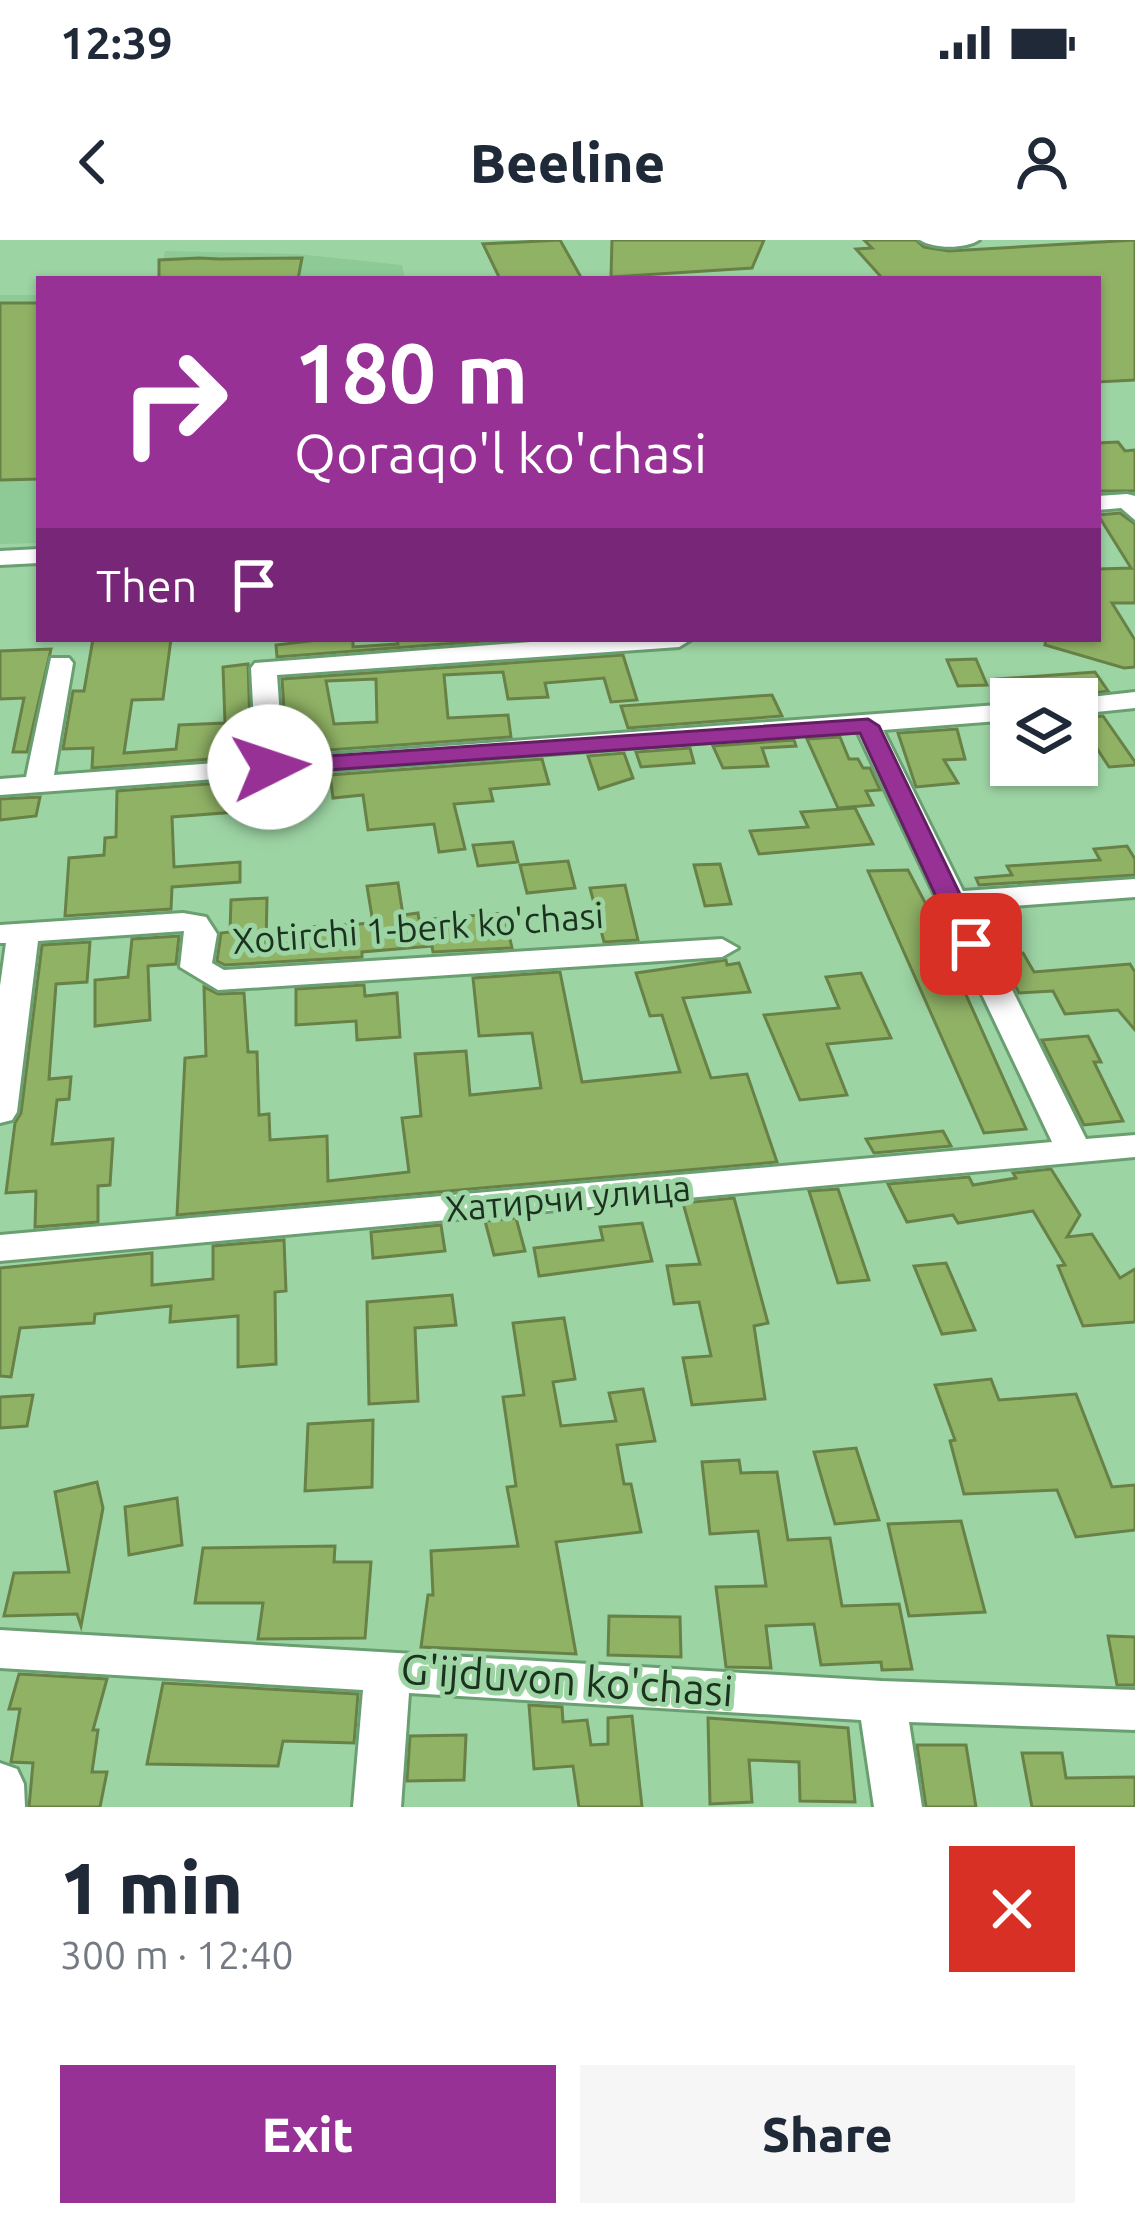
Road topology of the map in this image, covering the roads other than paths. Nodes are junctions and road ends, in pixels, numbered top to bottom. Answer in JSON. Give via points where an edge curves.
{"nodes":[{"id":1,"x":929,"y":240,"type":"edge"},
{"id":2,"x":970,"y":240,"type":"edge"},
{"id":3,"x":1101,"y":503,"type":"edge"},
{"id":4,"x":1131,"y":507,"type":"edge"},
{"id":5,"x":36,"y":556,"type":"edge"},
{"id":6,"x":0,"y":558,"type":"edge"},
{"id":7,"x":636,"y":642,"type":"edge"},
{"id":8,"x":60,"y":663,"type":"dead end"},
{"id":9,"x":1135,"y":700,"type":"edge"},
{"id":10,"x":1098,"y":704,"type":"edge"},
{"id":11,"x":990,"y":714,"type":"edge"},
{"id":12,"x":868,"y":726,"type":"junction"},
{"id":13,"x":270,"y":767,"type":"junction"},
{"id":14,"x":39,"y":783,"type":"junction"},
{"id":15,"x":0,"y":787,"type":"edge"},
{"id":16,"x":1135,"y":888,"type":"edge"},
{"id":17,"x":951,"y":902,"type":"junction"},
{"id":18,"x":12,"y":933,"type":"edge"},
{"id":19,"x":722,"y":948,"type":"dead end"},
{"id":20,"x":0,"y":1112,"type":"edge"},
{"id":21,"x":1135,"y":1146,"type":"edge"},
{"id":22,"x":1075,"y":1153,"type":"junction"},
{"id":23,"x":0,"y":1248,"type":"edge"},
{"id":24,"x":0,"y":1649,"type":"edge"},
{"id":25,"x":388,"y":1669,"type":"junction"},
{"id":26,"x":882,"y":1701,"type":"junction"},
{"id":27,"x":1135,"y":1710,"type":"edge"},
{"id":28,"x":0,"y":1784,"type":"edge"},
{"id":29,"x":1,"y":1807,"type":"edge"},
{"id":30,"x":377,"y":1807,"type":"edge"},
{"id":31,"x":898,"y":1807,"type":"edge"}],
"edges":[{"from":1,"to":2,"type":"street"},
{"from":3,"to":4,"type":"street"},
{"from":5,"to":6,"type":"street"},
{"from":7,"to":13,"type":"street","via":[[264,668]]},
{"from":8,"to":14,"type":"street"},
{"from":9,"to":10,"type":"street"},
{"from":11,"to":12,"type":"street"},
{"from":12,"to":13,"type":"street"},
{"from":12,"to":17,"type":"street"},
{"from":13,"to":14,"type":"street"},
{"from":14,"to":15,"type":"street"},
{"from":16,"to":17,"type":"street"},
{"from":17,"to":22,"type":"street"},
{"from":18,"to":19,"type":"street","name":"Xotirchi 1-berk ko'chasi","via":[[195,925],[196,967],[218,980]]},
{"from":18,"to":20,"type":"street","name":"Xotirchi 1-berk ko'chasi"},
{"from":21,"to":22,"type":"street","name":"Хатирчи улица"},
{"from":22,"to":23,"type":"street","name":"Хатирчи улица"},
{"from":24,"to":25,"type":"street","name":"G'ijduvon ko'chasi"},
{"from":25,"to":26,"type":"street","name":"G'ijduvon ko'chasi"},
{"from":25,"to":30,"type":"street"},
{"from":26,"to":27,"type":"street","name":"G'ijduvon ko'chasi"},
{"from":26,"to":31,"type":"street"},
{"from":28,"to":29,"type":"street"}]}
